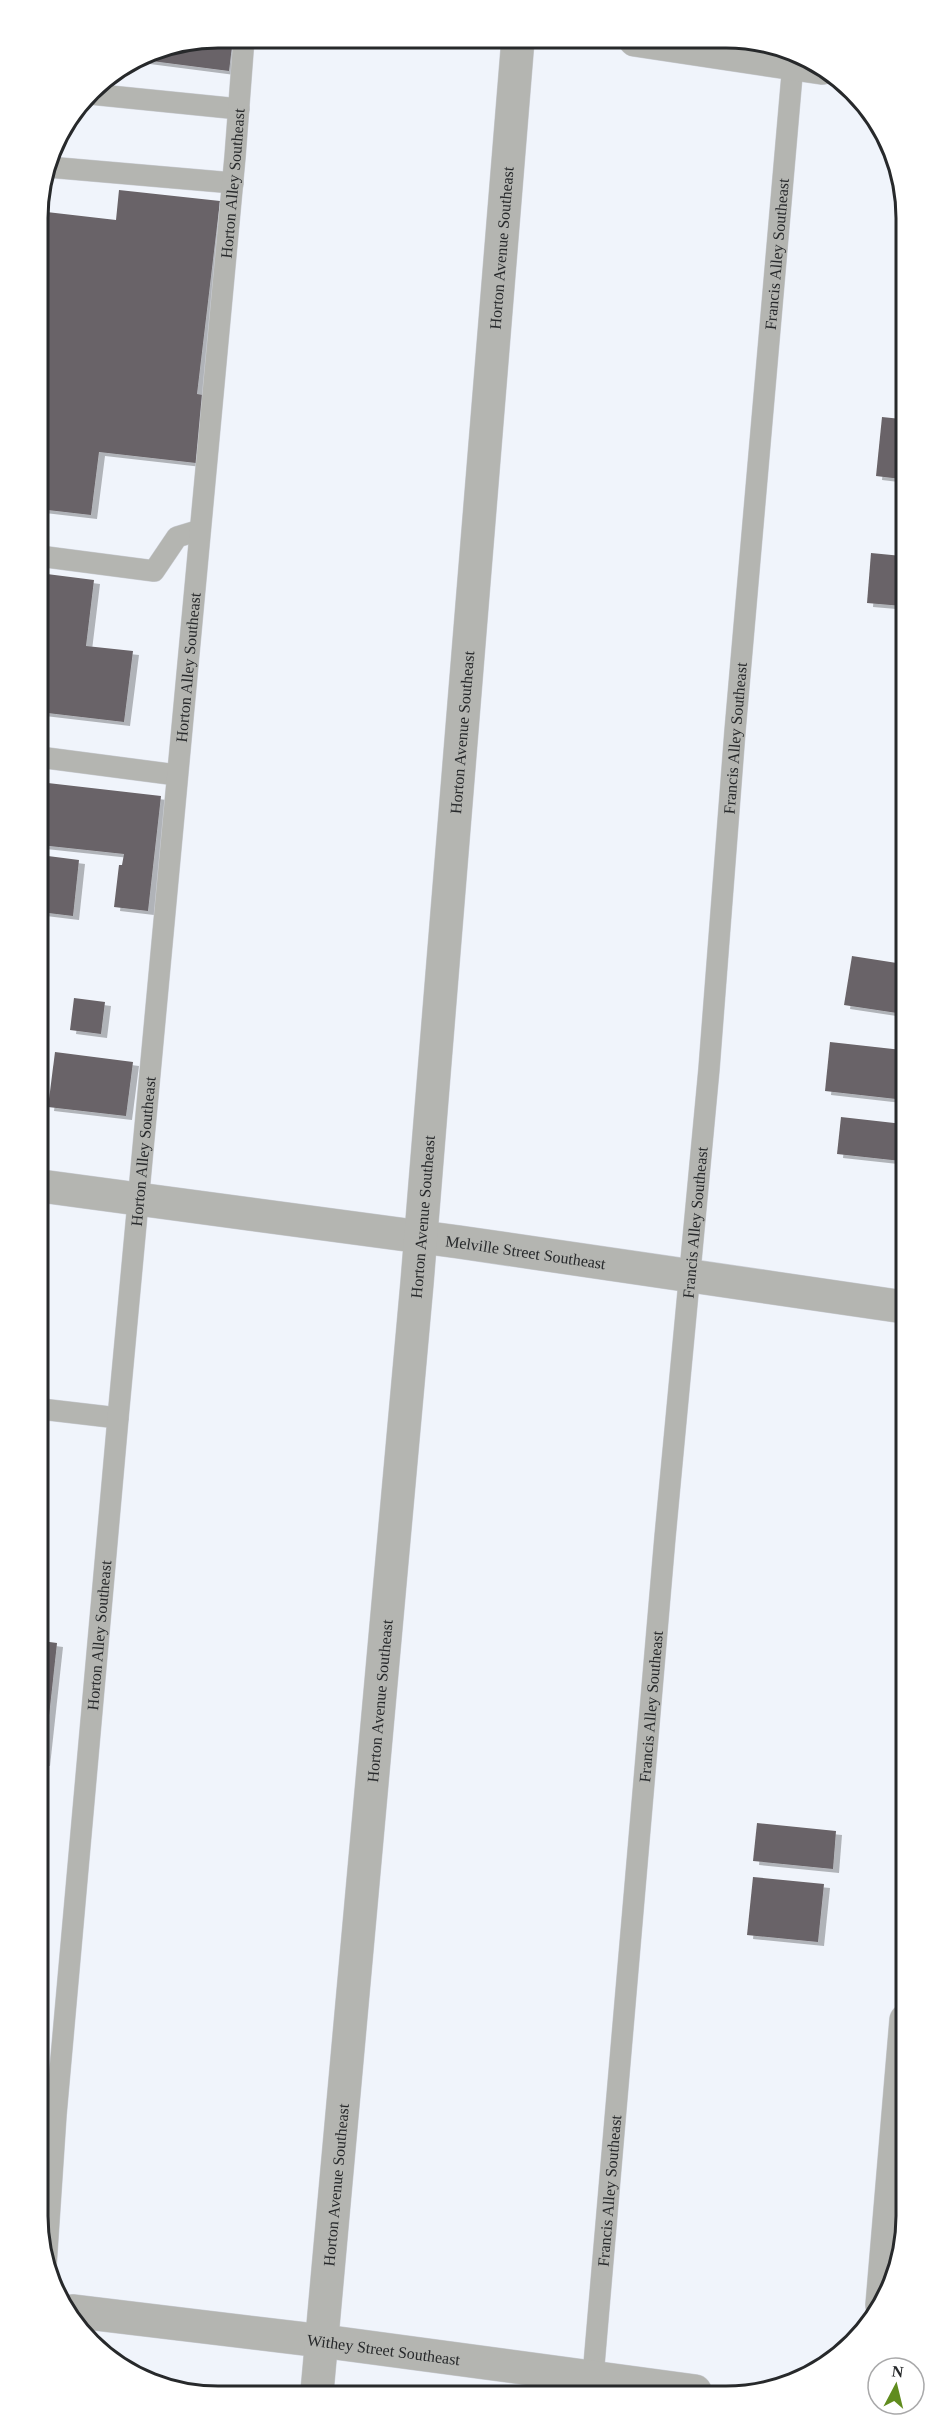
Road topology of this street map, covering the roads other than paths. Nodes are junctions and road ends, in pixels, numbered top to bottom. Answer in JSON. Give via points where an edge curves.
{"nodes":[{"id":1,"x":243,"y":48,"type":"edge"},
{"id":2,"x":517,"y":48,"type":"edge"},
{"id":3,"x":699,"y":48,"type":"edge"},
{"id":4,"x":786,"y":59,"type":"edge"},
{"id":5,"x":802,"y":66,"type":"edge"},
{"id":6,"x":101,"y":95,"type":"edge"},
{"id":7,"x":238,"y":109,"type":"junction"},
{"id":8,"x":56,"y":168,"type":"edge"},
{"id":9,"x":232,"y":183,"type":"junction"},
{"id":10,"x":200,"y":530,"type":"junction"},
{"id":11,"x":48,"y":557,"type":"edge"},
{"id":12,"x":48,"y":758,"type":"edge"},
{"id":13,"x":177,"y":775,"type":"junction"},
{"id":14,"x":48,"y":1187,"type":"edge"},
{"id":15,"x":138,"y":1199,"type":"junction"},
{"id":16,"x":421,"y":1237,"type":"junction"},
{"id":17,"x":690,"y":1276,"type":"junction"},
{"id":18,"x":896,"y":1306,"type":"edge"},
{"id":19,"x":48,"y":1409,"type":"edge"},
{"id":20,"x":118,"y":1418,"type":"junction"},
{"id":21,"x":896,"y":2139,"type":"edge"},
{"id":22,"x":49,"y":2229,"type":"edge"},
{"id":23,"x":884,"y":2277,"type":"edge"},
{"id":24,"x":78,"y":2312,"type":"edge"},
{"id":25,"x":322,"y":2341,"type":"junction"},
{"id":26,"x":592,"y":2384,"type":"edge"},
{"id":27,"x":318,"y":2386,"type":"edge"},
{"id":28,"x":621,"y":2386,"type":"edge"}],
"edges":[{"from":1,"to":7,"type":"lane","name":"Horton Alley Southeast"},
{"from":2,"to":16,"type":"street","name":"Horton Avenue Southeast"},
{"from":3,"to":4,"type":"street"},
{"from":5,"to":17,"type":"lane","name":"Francis Alley Southeast","via":[[737,707]]},
{"from":6,"to":7,"type":"lane"},
{"from":7,"to":9,"type":"lane","name":"Horton Alley Southeast"},
{"from":8,"to":9,"type":"lane"},
{"from":9,"to":10,"type":"lane","name":"Horton Alley Southeast"},
{"from":10,"to":11,"type":"lane","via":[[177,537],[154,571]]},
{"from":10,"to":13,"type":"lane","name":"Horton Alley Southeast"},
{"from":12,"to":13,"type":"lane"},
{"from":13,"to":15,"type":"lane","name":"Horton Alley Southeast"},
{"from":14,"to":15,"type":"street","name":"Melville Street Southeast"},
{"from":15,"to":16,"type":"street","name":"Melville Street Southeast"},
{"from":15,"to":20,"type":"lane","name":"Horton Alley Southeast"},
{"from":16,"to":17,"type":"street","name":"Melville Street Southeast"},
{"from":16,"to":25,"type":"street","name":"Horton Avenue Southeast"},
{"from":17,"to":18,"type":"street","name":"Melville Street Southeast"},
{"from":17,"to":26,"type":"lane","name":"Francis Alley Southeast"},
{"from":19,"to":20,"type":"lane"},
{"from":20,"to":22,"type":"lane","name":"Horton Alley Southeast"},
{"from":21,"to":23,"type":"street"},
{"from":24,"to":25,"type":"street","name":"Withey Street Southeast"},
{"from":25,"to":26,"type":"street","name":"Withey Street Southeast"},
{"from":25,"to":27,"type":"street","name":"Horton Avenue Southeast"},
{"from":26,"to":28,"type":"street","name":"Withey Street Southeast"}]}
